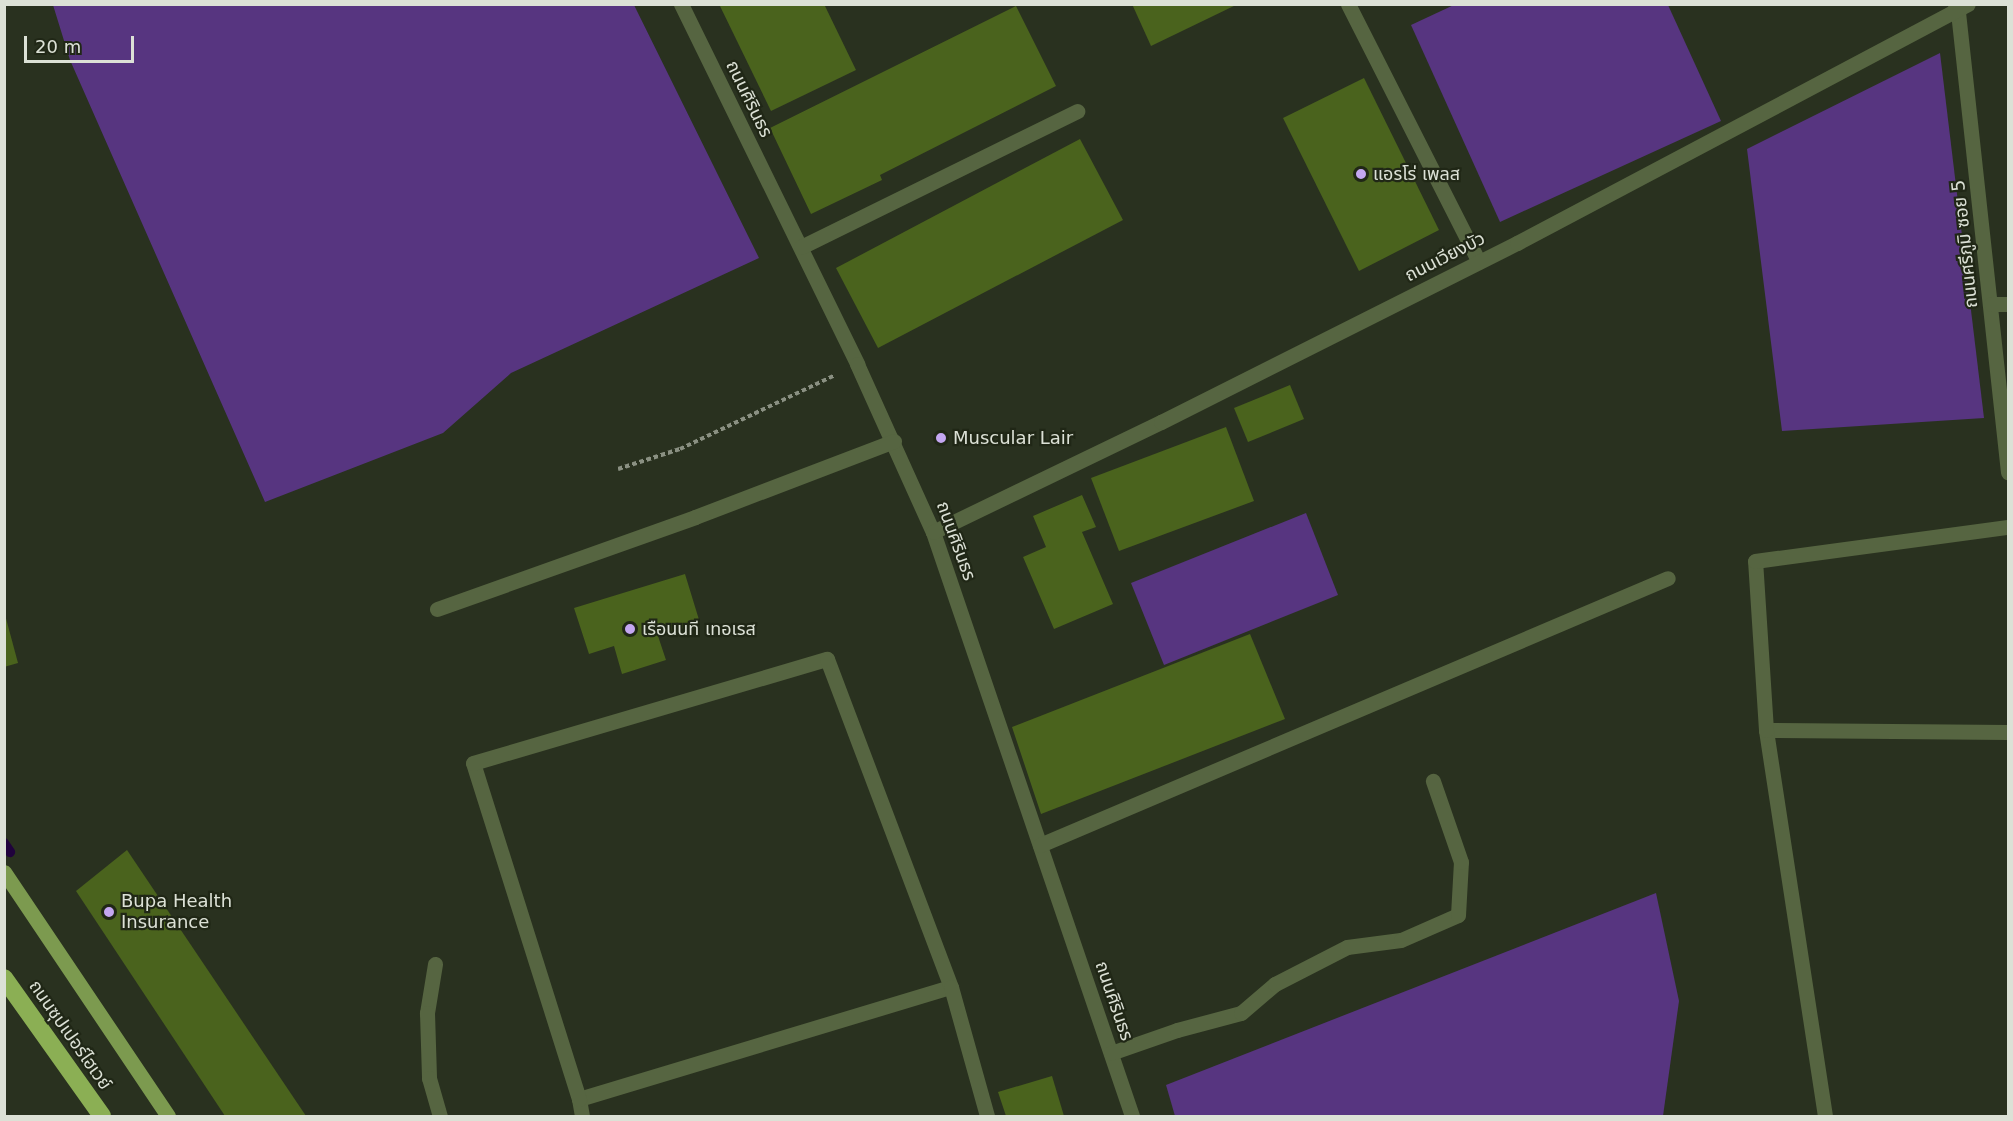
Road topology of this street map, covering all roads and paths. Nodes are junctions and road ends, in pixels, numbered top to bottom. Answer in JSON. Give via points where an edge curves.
{"nodes":[{"id":1,"x":681,"y":4,"type":"edge"},
{"id":2,"x":1348,"y":4,"type":"edge"},
{"id":3,"x":1960,"y":7,"type":"edge"},
{"id":4,"x":1077,"y":111,"type":"dead end"},
{"id":5,"x":801,"y":247,"type":"junction"},
{"id":6,"x":1479,"y":262,"type":"junction"},
{"id":7,"x":2008,"y":303,"type":"edge"},
{"id":8,"x":1991,"y":304,"type":"junction"},
{"id":9,"x":857,"y":364,"type":"junction"},
{"id":10,"x":894,"y":441,"type":"junction"},
{"id":11,"x":618,"y":469,"type":"dead end"},
{"id":12,"x":2008,"y":472,"type":"edge"},
{"id":13,"x":2008,"y":527,"type":"edge"},
{"id":14,"x":933,"y":532,"type":"junction"},
{"id":15,"x":1668,"y":578,"type":"dead end"},
{"id":16,"x":436,"y":609,"type":"dead end"},
{"id":17,"x":1766,"y":730,"type":"junction"},
{"id":18,"x":2008,"y":732,"type":"edge"},
{"id":19,"x":1433,"y":781,"type":"dead end"},
{"id":20,"x":1040,"y":845,"type":"junction"},
{"id":21,"x":4,"y":872,"type":"edge"},
{"id":22,"x":435,"y":964,"type":"dead end"},
{"id":23,"x":4,"y":978,"type":"edge"},
{"id":24,"x":951,"y":987,"type":"junction"},
{"id":25,"x":1111,"y":1053,"type":"junction"},
{"id":26,"x":579,"y":1099,"type":"junction"},
{"id":27,"x":102,"y":1116,"type":"edge"},
{"id":28,"x":168,"y":1116,"type":"edge"},
{"id":29,"x":440,"y":1116,"type":"edge"},
{"id":30,"x":582,"y":1116,"type":"edge"},
{"id":31,"x":987,"y":1116,"type":"edge"},
{"id":32,"x":1132,"y":1116,"type":"edge"},
{"id":33,"x":1825,"y":1116,"type":"edge"}],
"edges":[{"from":1,"to":5,"type":"street","name":"ถนนศิรินธร"},
{"from":2,"to":6,"type":"street"},
{"from":3,"to":6,"type":"street","name":"ถนนเวียงบัว"},
{"from":3,"to":8,"type":"street","name":"ถนนศรีภูมิ ซอย 5"},
{"from":4,"to":5,"type":"street"},
{"from":5,"to":9,"type":"street","name":"ถนนศิรินธร"},
{"from":6,"to":14,"type":"street","name":"ถนนเวียงบัว"},
{"from":7,"to":8,"type":"street"},
{"from":8,"to":12,"type":"street","name":"ถนนศรีภูมิ ซอย 5"},
{"from":9,"to":10,"type":"street","name":"ถนนศิรินธร"},
{"from":9,"to":11,"type":"path","via":[[680,449]]},
{"from":10,"to":14,"type":"street","name":"ถนนศิรินธร"},
{"from":10,"to":16,"type":"street"},
{"from":13,"to":17,"type":"street","via":[[1755,561]]},
{"from":14,"to":20,"type":"street","name":"ถนนศิรินธร"},
{"from":15,"to":20,"type":"street"},
{"from":17,"to":18,"type":"street"},
{"from":17,"to":33,"type":"street"},
{"from":19,"to":25,"type":"street","via":[[1461,862],[1458,915],[1401,940],[1347,947],[1275,984],[1241,1013]]},
{"from":20,"to":25,"type":"street","name":"ถนนศิรินธร"},
{"from":21,"to":28,"type":"main road"},
{"from":22,"to":29,"type":"street","via":[[427,1013],[429,1078]]},
{"from":23,"to":27,"type":"highway","name":"ถนนซุปเปอร์ไฮเวย์"},
{"from":24,"to":26,"type":"street"},
{"from":24,"to":26,"type":"street","via":[[827,659],[472,763]]},
{"from":24,"to":31,"type":"street"},
{"from":25,"to":32,"type":"street","name":"ถนนศิรินธร"},
{"from":26,"to":30,"type":"street"}]}
